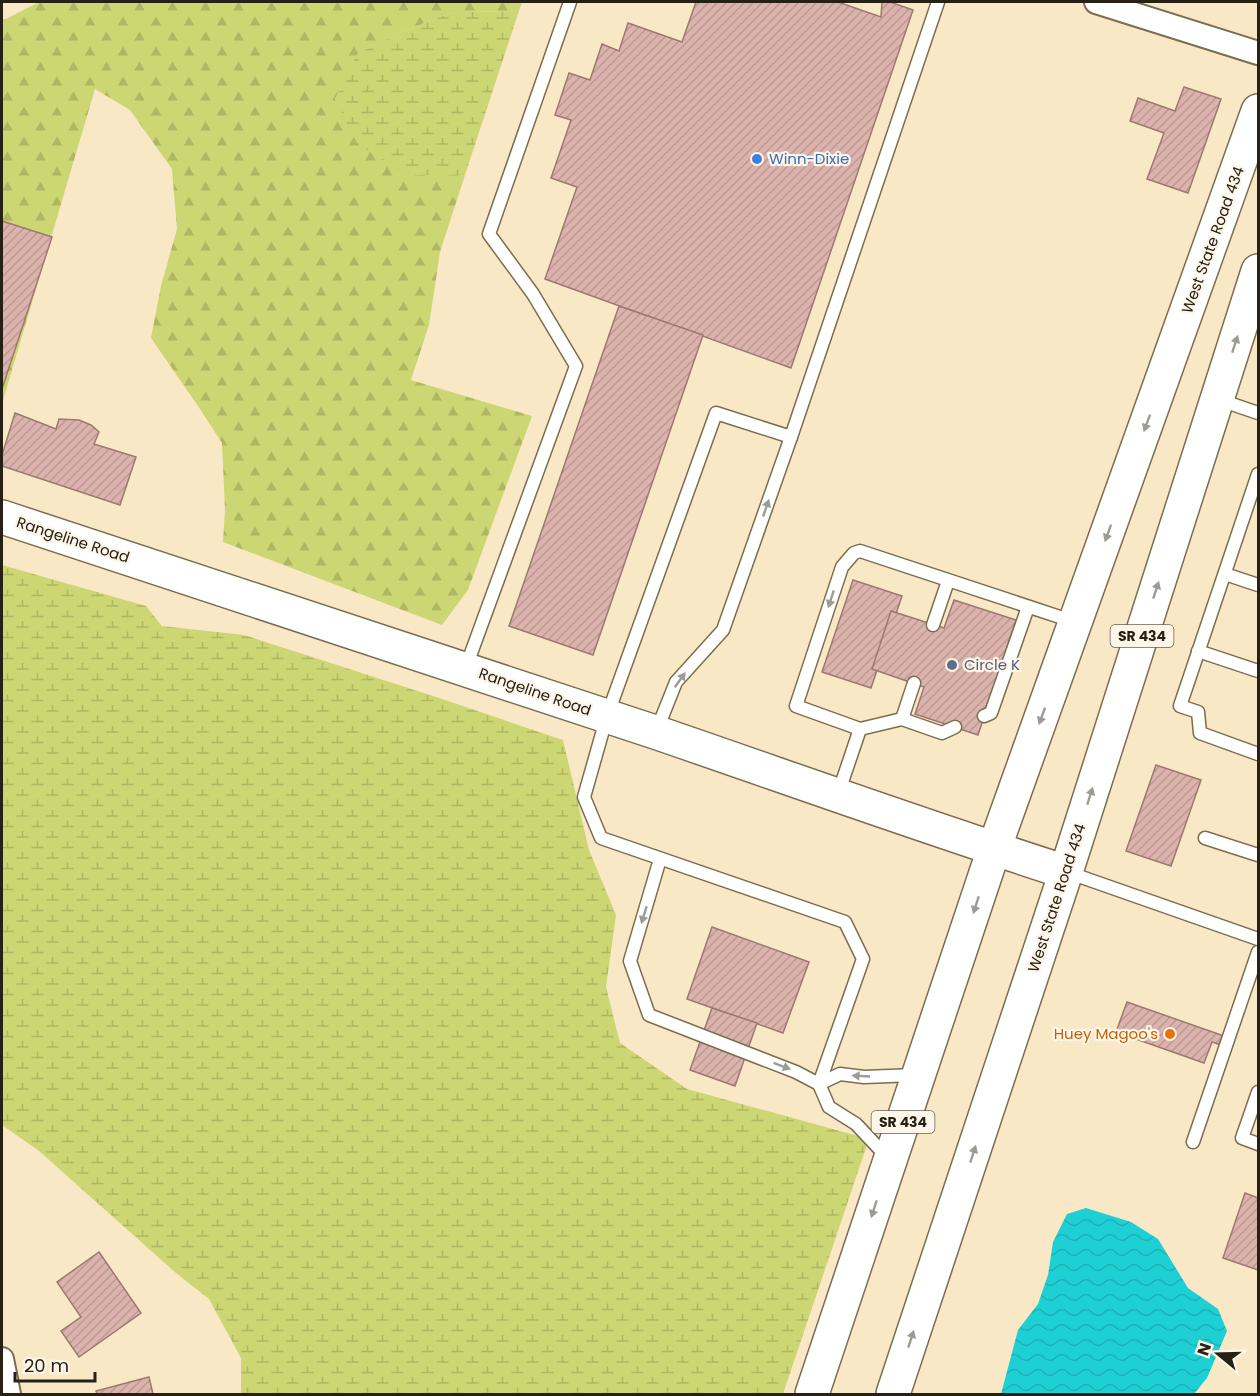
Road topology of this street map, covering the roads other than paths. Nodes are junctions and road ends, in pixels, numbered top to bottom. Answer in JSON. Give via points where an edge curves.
{"nodes":[{"id":1,"x":570,"y":2,"type":"edge"},
{"id":2,"x":938,"y":2,"type":"edge"},
{"id":3,"x":1099,"y":2,"type":"edge"},
{"id":4,"x":1258,"y":53,"type":"edge"},
{"id":5,"x":1258,"y":111,"type":"edge"},
{"id":6,"x":1258,"y":275,"type":"edge"},
{"id":7,"x":1217,"y":399,"type":"junction"},
{"id":8,"x":1258,"y":413,"type":"edge"},
{"id":9,"x":791,"y":437,"type":"junction"},
{"id":10,"x":1258,"y":474,"type":"edge"},
{"id":11,"x":1253,"y":505,"type":"edge"},
{"id":12,"x":2,"y":517,"type":"edge"},
{"id":13,"x":1224,"y":574,"type":"junction"},
{"id":14,"x":948,"y":580,"type":"junction"},
{"id":15,"x":1258,"y":585,"type":"edge"},
{"id":16,"x":1028,"y":607,"type":"junction"},
{"id":17,"x":1076,"y":623,"type":"junction"},
{"id":18,"x":933,"y":625,"type":"dead end"},
{"id":19,"x":1198,"y":651,"type":"junction"},
{"id":20,"x":466,"y":669,"type":"junction"},
{"id":21,"x":1258,"y":671,"type":"edge"},
{"id":22,"x":914,"y":683,"type":"dead end"},
{"id":23,"x":607,"y":716,"type":"junction"},
{"id":24,"x":984,"y":716,"type":"dead end"},
{"id":25,"x":902,"y":719,"type":"junction"},
{"id":26,"x":955,"y":727,"type":"dead end"},
{"id":27,"x":860,"y":729,"type":"junction"},
{"id":28,"x":656,"y":733,"type":"junction"},
{"id":29,"x":1258,"y":754,"type":"edge"},
{"id":30,"x":838,"y":794,"type":"junction"},
{"id":31,"x":1205,"y":838,"type":"dead end"},
{"id":32,"x":994,"y":849,"type":"junction"},
{"id":33,"x":1258,"y":855,"type":"edge"},
{"id":34,"x":660,"y":859,"type":"junction"},
{"id":35,"x":1066,"y":872,"type":"junction"},
{"id":36,"x":1258,"y":939,"type":"edge"},
{"id":37,"x":1258,"y":952,"type":"edge"},
{"id":38,"x":919,"y":1075,"type":"junction"},
{"id":39,"x":819,"y":1084,"type":"junction"},
{"id":40,"x":1258,"y":1092,"type":"edge"},
{"id":41,"x":1192,"y":1142,"type":"dead end"},
{"id":42,"x":1258,"y":1144,"type":"edge"},
{"id":43,"x":890,"y":1161,"type":"junction"},
{"id":44,"x":2,"y":1359,"type":"edge"},
{"id":45,"x":9,"y":1395,"type":"edge"},
{"id":46,"x":812,"y":1395,"type":"edge"},
{"id":47,"x":893,"y":1395,"type":"edge"}],
"edges":[{"from":1,"to":20,"type":"lane","via":[[489,234],[533,294],[576,366]]},
{"from":2,"to":9,"type":"lane"},
{"from":3,"to":4,"type":"street"},
{"from":5,"to":17,"type":"main road","name":"West State Road 434","number":"SR 434","one_way":true},
{"from":7,"to":6,"type":"main road","number":"SR 434","one_way":true},
{"from":7,"to":8,"type":"lane"},
{"from":35,"to":7,"type":"main road","name":"West State Road 434","number":"SR 434","one_way":true},
{"from":9,"to":23,"type":"lane","via":[[716,413]]},
{"from":28,"to":9,"type":"lane","one_way":true,"via":[[676,682],[723,630]]},
{"from":10,"to":11,"type":"lane"},
{"from":11,"to":13,"type":"lane"},
{"from":12,"to":20,"type":"main road","name":"Rangeline Road"},
{"from":13,"to":15,"type":"lane"},
{"from":13,"to":19,"type":"lane"},
{"from":14,"to":16,"type":"lane"},
{"from":14,"to":18,"type":"lane"},
{"from":14,"to":27,"type":"lane","one_way":true,"via":[[860,551],[842,567],[796,706]]},
{"from":16,"to":17,"type":"lane"},
{"from":16,"to":24,"type":"lane","via":[[991,713]]},
{"from":17,"to":32,"type":"main road","number":"SR 434","one_way":true},
{"from":19,"to":21,"type":"lane"},
{"from":19,"to":29,"type":"lane","via":[[1180,706],[1198,712],[1200,733]]},
{"from":20,"to":23,"type":"main road","name":"Rangeline Road"},
{"from":22,"to":25,"type":"lane"},
{"from":23,"to":28,"type":"main road","name":"Rangeline Road"},
{"from":23,"to":34,"type":"lane","via":[[584,797],[601,838]]},
{"from":25,"to":26,"type":"lane","via":[[942,733]]},
{"from":25,"to":27,"type":"lane"},
{"from":27,"to":30,"type":"lane"},
{"from":28,"to":30,"type":"main road","name":"Rangeline Road"},
{"from":30,"to":32,"type":"main road","name":"Rangeline Road"},
{"from":31,"to":33,"type":"lane"},
{"from":32,"to":35,"type":"main road","name":"Rangeline Road"},
{"from":32,"to":38,"type":"main road","number":"SR 434","one_way":true},
{"from":34,"to":39,"type":"lane","one_way":true,"via":[[630,961],[649,1015]]},
{"from":34,"to":39,"type":"lane","via":[[845,922],[863,959]]},
{"from":35,"to":36,"type":"lane"},
{"from":47,"to":35,"type":"main road","name":"West State Road 434","number":"SR 434","one_way":true},
{"from":37,"to":41,"type":"lane"},
{"from":38,"to":39,"type":"lane","one_way":true,"via":[[840,1074]]},
{"from":38,"to":43,"type":"main road","number":"SR 434"},
{"from":39,"to":43,"type":"lane","via":[[829,1107],[856,1124]]},
{"from":40,"to":42,"type":"lane","via":[[1242,1138]]},
{"from":43,"to":46,"type":"main road","number":"SR 434","one_way":true},
{"from":44,"to":45,"type":"street"}]}
